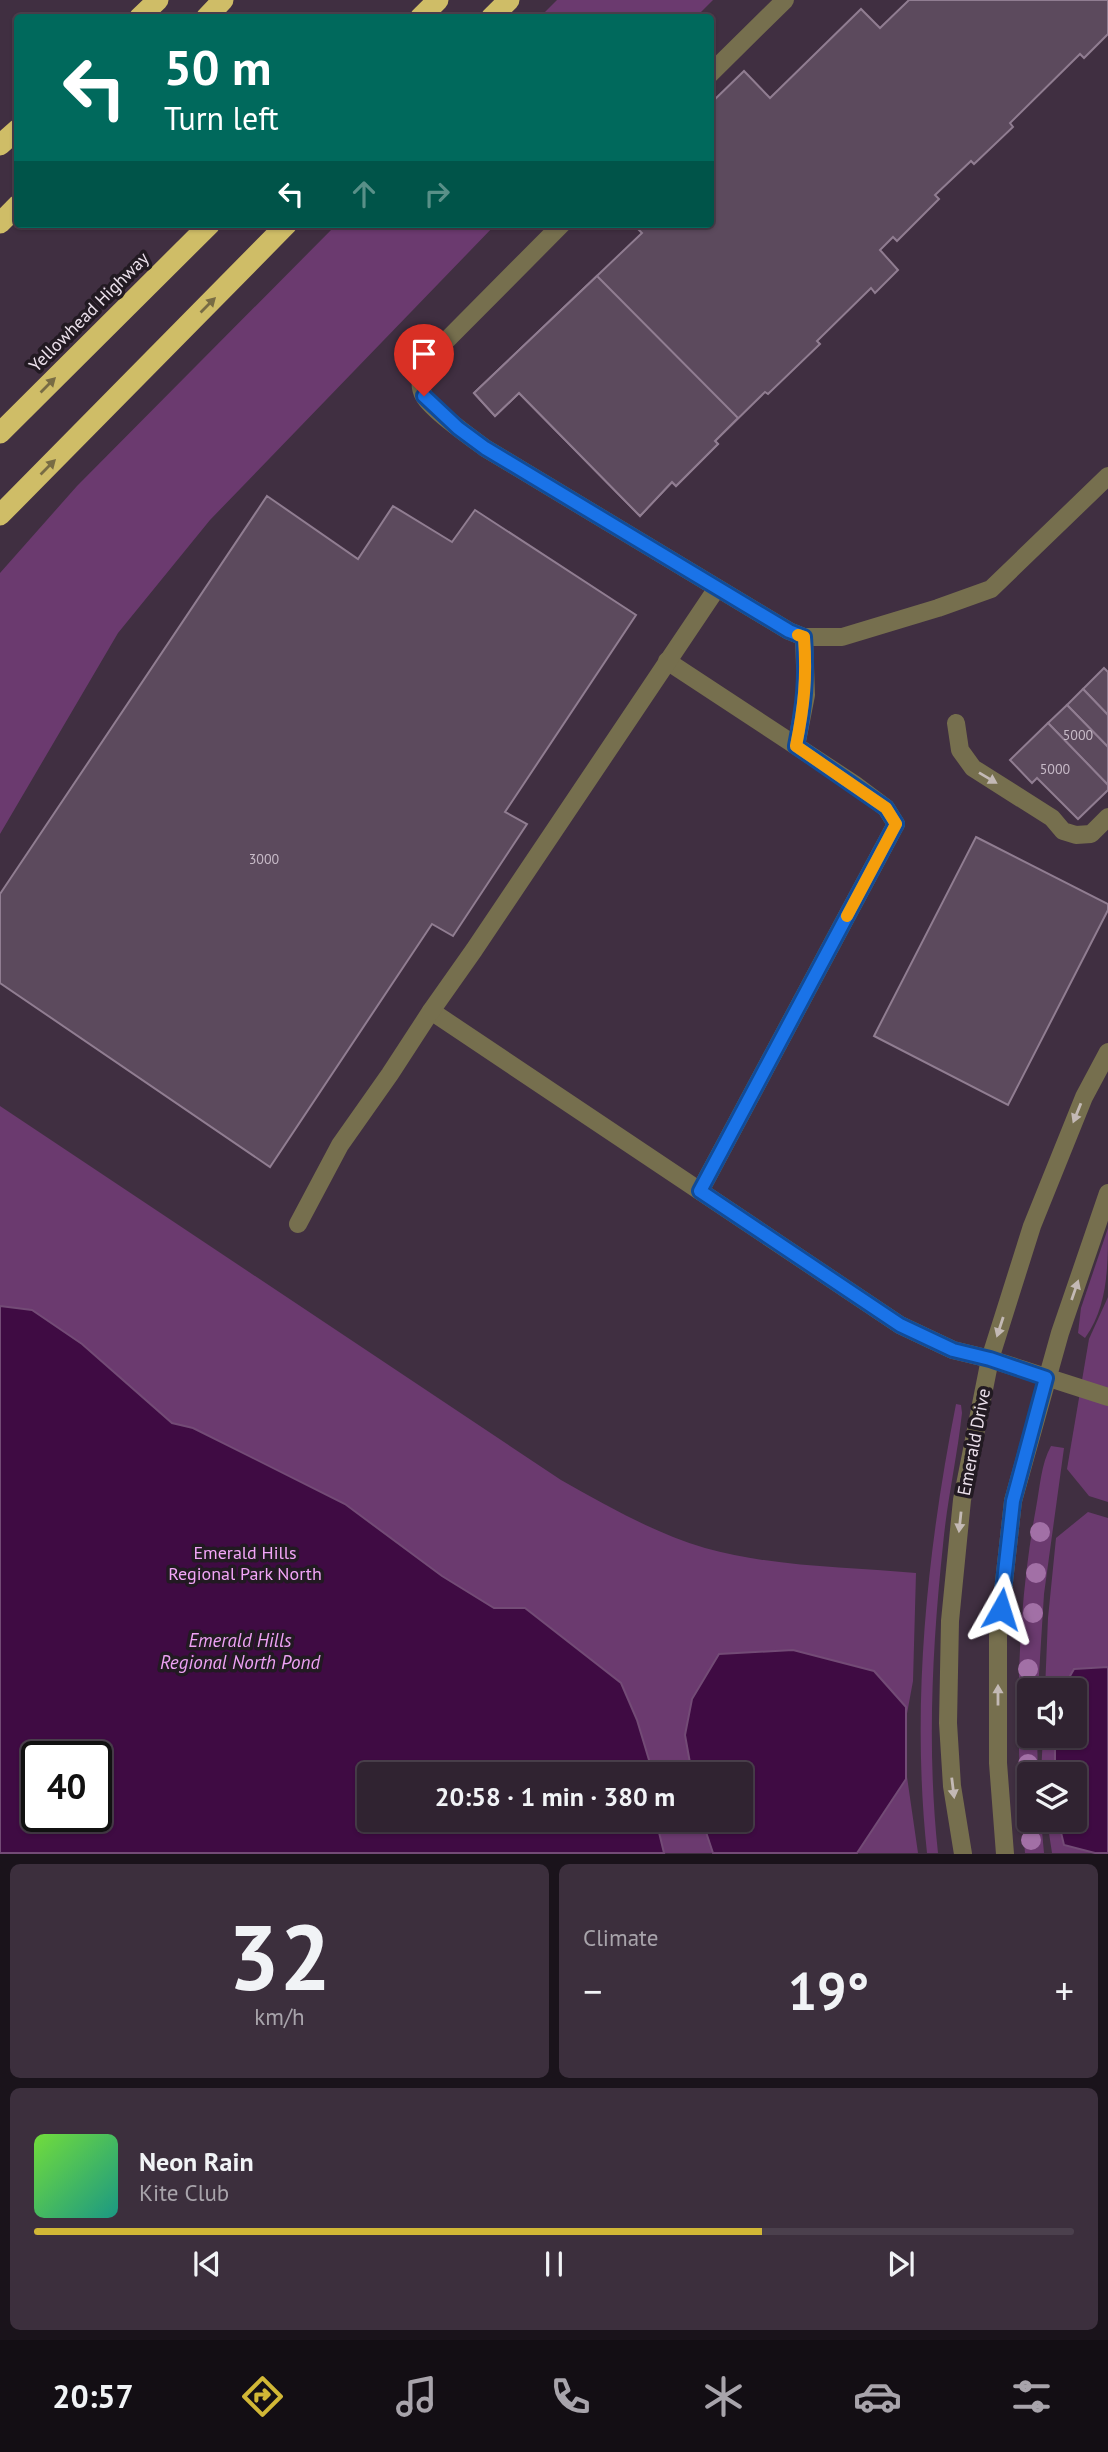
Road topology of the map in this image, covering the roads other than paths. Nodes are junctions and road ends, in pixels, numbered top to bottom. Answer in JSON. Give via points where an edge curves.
{"nodes":[{"id":1,"x":158,"y":0,"type":"edge"},
{"id":2,"x":223,"y":0,"type":"edge"},
{"id":3,"x":438,"y":0,"type":"edge"},
{"id":4,"x":509,"y":0,"type":"edge"},
{"id":5,"x":785,"y":0,"type":"edge"},
{"id":6,"x":143,"y":14,"type":"edge"},
{"id":7,"x":210,"y":14,"type":"edge"},
{"id":8,"x":424,"y":14,"type":"edge"},
{"id":9,"x":495,"y":14,"type":"edge"},
{"id":10,"x":714,"y":70,"type":"edge"},
{"id":11,"x":14,"y":133,"type":"edge"},
{"id":12,"x":0,"y":145,"type":"edge"},
{"id":13,"x":14,"y":209,"type":"edge"},
{"id":14,"x":0,"y":223,"type":"edge"},
{"id":15,"x":206,"y":228,"type":"edge"},
{"id":16,"x":283,"y":228,"type":"edge"},
{"id":17,"x":558,"y":228,"type":"edge"},
{"id":18,"x":0,"y":433,"type":"edge"},
{"id":19,"x":1105,"y":486,"type":"edge"},
{"id":20,"x":0,"y":515,"type":"edge"},
{"id":21,"x":717,"y":588,"type":"junction"},
{"id":22,"x":804,"y":637,"type":"junction"},
{"id":23,"x":667,"y":661,"type":"junction"},
{"id":24,"x":956,"y":723,"type":"dead end"},
{"id":25,"x":796,"y":746,"type":"junction"},
{"id":26,"x":1108,"y":817,"type":"edge"},
{"id":27,"x":430,"y":1011,"type":"junction"},
{"id":28,"x":1108,"y":1052,"type":"edge"},
{"id":29,"x":700,"y":1191,"type":"junction"},
{"id":30,"x":1108,"y":1193,"type":"edge"},
{"id":31,"x":298,"y":1224,"type":"dead end"},
{"id":32,"x":990,"y":1359,"type":"junction"},
{"id":33,"x":1046,"y":1378,"type":"junction"},
{"id":34,"x":1108,"y":1397,"type":"edge"},
{"id":35,"x":963,"y":1853,"type":"edge"},
{"id":36,"x":1005,"y":1853,"type":"edge"}],
"edges":[{"from":1,"to":6,"type":"highway"},
{"from":2,"to":7,"type":"highway"},
{"from":3,"to":8,"type":"highway"},
{"from":4,"to":9,"type":"highway"},
{"from":5,"to":10,"type":"street"},
{"from":11,"to":12,"type":"highway"},
{"from":13,"to":14,"type":"highway"},
{"from":18,"to":15,"type":"highway","name":"Yellowhead Highway","one_way":true},
{"from":20,"to":16,"type":"highway","one_way":true},
{"from":17,"to":21,"type":"street","via":[[425,363],[420,378],[424,396],[485,448]]},
{"from":19,"to":22,"type":"street","via":[[991,589],[842,637]]},
{"from":21,"to":22,"type":"street"},
{"from":21,"to":23,"type":"street"},
{"from":22,"to":25,"type":"street","via":[[806,695]]},
{"from":23,"to":25,"type":"street"},
{"from":23,"to":27,"type":"street"},
{"from":24,"to":26,"type":"street","one_way":true,"via":[[960,750],[973,768],[1052,818],[1063,831],[1091,834]]},
{"from":25,"to":29,"type":"street","via":[[886,808],[896,824]]},
{"from":27,"to":29,"type":"street"},
{"from":27,"to":31,"type":"street","via":[[340,1145]]},
{"from":28,"to":32,"type":"street","name":"Emerald Drive","one_way":true,"via":[[1084,1097],[1032,1226]]},
{"from":29,"to":32,"type":"street","via":[[900,1325],[953,1350]]},
{"from":33,"to":30,"type":"street","one_way":true},
{"from":32,"to":33,"type":"street"},
{"from":32,"to":35,"type":"street","name":"Emerald Drive","one_way":true,"via":[[962,1500],[950,1621],[948,1723]]},
{"from":33,"to":34,"type":"street"},
{"from":36,"to":33,"type":"street","one_way":true,"via":[[998,1763],[998,1636],[1013,1501]]}]}
